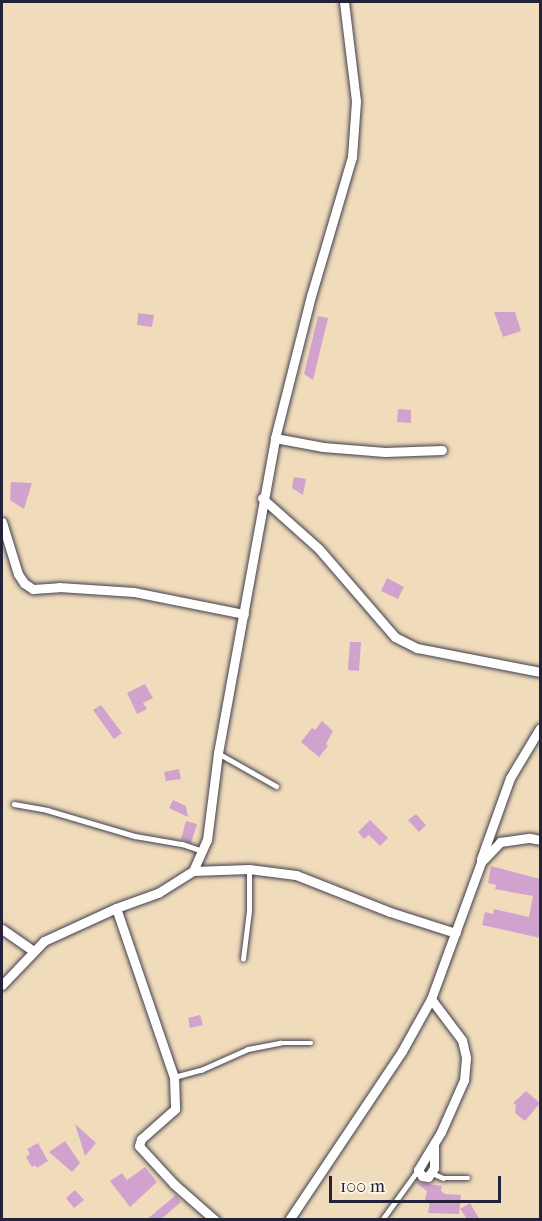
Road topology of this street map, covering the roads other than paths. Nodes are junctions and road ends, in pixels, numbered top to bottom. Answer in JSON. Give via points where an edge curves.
{"nodes":[{"id":1,"x":344,"y":2,"type":"edge"},
{"id":2,"x":275,"y":438,"type":"junction"},
{"id":3,"x":442,"y":450,"type":"dead end"},
{"id":4,"x":262,"y":498,"type":"junction"},
{"id":5,"x":2,"y":522,"type":"edge"},
{"id":6,"x":244,"y":614,"type":"junction"},
{"id":7,"x":540,"y":672,"type":"edge"},
{"id":8,"x":540,"y":728,"type":"edge"},
{"id":9,"x":218,"y":753,"type":"junction"},
{"id":10,"x":276,"y":786,"type":"dead end"},
{"id":11,"x":14,"y":804,"type":"dead end"},
{"id":12,"x":540,"y":840,"type":"edge"},
{"id":13,"x":202,"y":851,"type":"junction"},
{"id":14,"x":481,"y":862,"type":"junction"},
{"id":15,"x":249,"y":869,"type":"junction"},
{"id":16,"x":193,"y":871,"type":"junction"},
{"id":17,"x":116,"y":908,"type":"junction"},
{"id":18,"x":2,"y":929,"type":"edge"},
{"id":19,"x":456,"y":933,"type":"junction"},
{"id":20,"x":33,"y":951,"type":"junction"},
{"id":21,"x":243,"y":959,"type":"dead end"},
{"id":22,"x":2,"y":985,"type":"edge"},
{"id":23,"x":431,"y":999,"type":"junction"},
{"id":24,"x":311,"y":1043,"type":"dead end"},
{"id":25,"x":174,"y":1077,"type":"junction"},
{"id":26,"x":434,"y":1144,"type":"junction"},
{"id":27,"x":418,"y":1170,"type":"junction"},
{"id":28,"x":432,"y":1173,"type":"junction"},
{"id":29,"x":468,"y":1178,"type":"dead end"},
{"id":30,"x":215,"y":1220,"type":"edge"},
{"id":31,"x":290,"y":1220,"type":"edge"},
{"id":32,"x":382,"y":1220,"type":"edge"}],
"edges":[{"from":1,"to":2,"type":"street","via":[[356,101],[352,157],[310,296]]},
{"from":2,"to":3,"type":"street","via":[[385,452]]},
{"from":2,"to":4,"type":"street"},
{"from":4,"to":6,"type":"street"},
{"from":4,"to":7,"type":"street","via":[[319,549],[394,638],[417,648]]},
{"from":5,"to":6,"type":"street","via":[[18,574],[33,589],[134,592]]},
{"from":6,"to":9,"type":"street"},
{"from":8,"to":14,"type":"street","via":[[510,778]]},
{"from":9,"to":10,"type":"lane"},
{"from":9,"to":13,"type":"street","via":[[207,840]]},
{"from":11,"to":13,"type":"lane"},
{"from":12,"to":14,"type":"street","via":[[500,843]]},
{"from":13,"to":16,"type":"street"},
{"from":14,"to":19,"type":"street"},
{"from":15,"to":16,"type":"street"},
{"from":15,"to":19,"type":"street","via":[[296,875]]},
{"from":15,"to":21,"type":"lane"},
{"from":16,"to":17,"type":"street","via":[[158,893]]},
{"from":17,"to":20,"type":"street","via":[[59,933]]},
{"from":17,"to":25,"type":"street"},
{"from":18,"to":20,"type":"street"},
{"from":19,"to":23,"type":"street"},
{"from":20,"to":22,"type":"street"},
{"from":23,"to":26,"type":"street","via":[[462,1040],[466,1058],[464,1080]]},
{"from":23,"to":31,"type":"street","via":[[402,1051]]},
{"from":24,"to":25,"type":"lane","via":[[248,1049],[201,1070]]},
{"from":25,"to":30,"type":"street","via":[[175,1109],[141,1139],[139,1146]]},
{"from":26,"to":27,"type":"street"},
{"from":26,"to":28,"type":"street"},
{"from":27,"to":28,"type":"street","via":[[423,1176]]},
{"from":27,"to":32,"type":"lane"},
{"from":28,"to":29,"type":"lane","via":[[443,1178]]}]}
